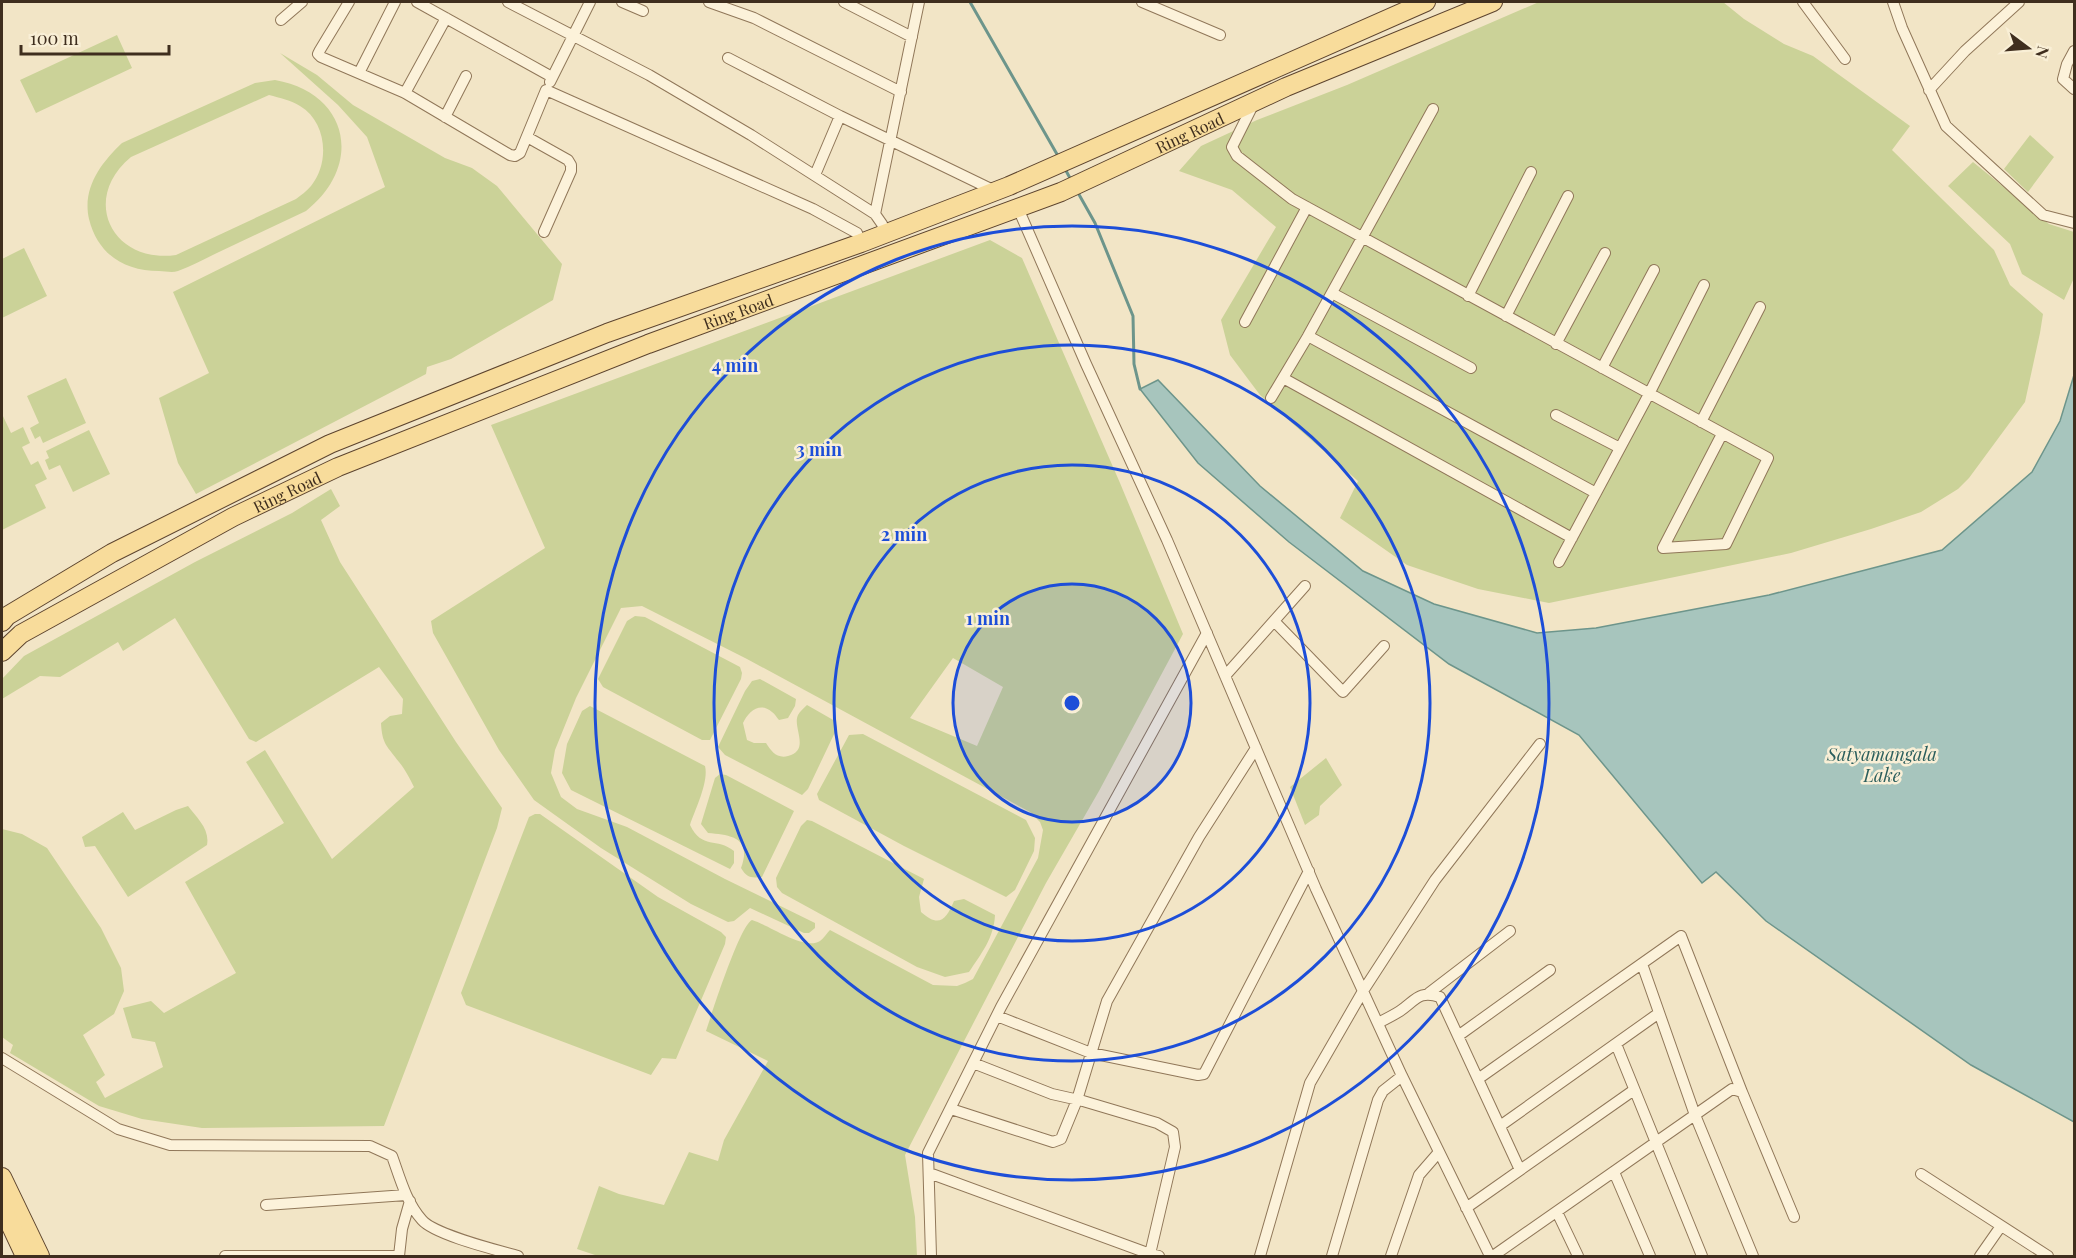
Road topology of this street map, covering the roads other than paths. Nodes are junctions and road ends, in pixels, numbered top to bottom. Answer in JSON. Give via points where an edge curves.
{"nodes":[{"id":1,"x":302,"y":2,"type":"edge"},
{"id":2,"x":349,"y":2,"type":"edge"},
{"id":3,"x":395,"y":2,"type":"edge"},
{"id":4,"x":417,"y":2,"type":"edge"},
{"id":5,"x":508,"y":2,"type":"edge"},
{"id":6,"x":590,"y":2,"type":"edge"},
{"id":7,"x":622,"y":2,"type":"edge"},
{"id":8,"x":709,"y":2,"type":"edge"},
{"id":9,"x":844,"y":2,"type":"edge"},
{"id":10,"x":919,"y":2,"type":"edge"},
{"id":11,"x":1142,"y":2,"type":"edge"},
{"id":12,"x":1426,"y":2,"type":"edge"},
{"id":13,"x":1493,"y":2,"type":"edge"},
{"id":14,"x":1803,"y":2,"type":"edge"},
{"id":15,"x":1893,"y":2,"type":"edge"},
{"id":16,"x":2019,"y":2,"type":"edge"},
{"id":17,"x":644,"y":11,"type":"dead end"},
{"id":18,"x":446,"y":18,"type":"junction"},
{"id":19,"x":281,"y":20,"type":"dead end"},
{"id":20,"x":1220,"y":35,"type":"dead end"},
{"id":21,"x":572,"y":36,"type":"junction"},
{"id":22,"x":912,"y":37,"type":"junction"},
{"id":23,"x":2074,"y":51,"type":"edge"},
{"id":24,"x":728,"y":58,"type":"dead end"},
{"id":25,"x":1845,"y":59,"type":"dead end"},
{"id":26,"x":359,"y":73,"type":"junction"},
{"id":27,"x":466,"y":76,"type":"dead end"},
{"id":28,"x":552,"y":77,"type":"junction"},
{"id":29,"x":2074,"y":89,"type":"edge"},
{"id":30,"x":546,"y":90,"type":"junction"},
{"id":31,"x":1929,"y":90,"type":"junction"},
{"id":32,"x":901,"y":92,"type":"junction"},
{"id":33,"x":405,"y":93,"type":"junction"},
{"id":34,"x":1255,"y":100,"type":"junction"},
{"id":35,"x":1433,"y":109,"type":"dead end"},
{"id":36,"x":840,"y":116,"type":"junction"},
{"id":37,"x":445,"y":117,"type":"junction"},
{"id":38,"x":527,"y":137,"type":"junction"},
{"id":39,"x":890,"y":141,"type":"junction"},
{"id":40,"x":1531,"y":172,"type":"dead end"},
{"id":41,"x":814,"y":175,"type":"junction"},
{"id":42,"x":1002,"y":189,"type":"junction"},
{"id":43,"x":1568,"y":196,"type":"dead end"},
{"id":44,"x":1017,"y":206,"type":"junction"},
{"id":45,"x":1307,"y":207,"type":"junction"},
{"id":46,"x":875,"y":214,"type":"junction"},
{"id":47,"x":2074,"y":223,"type":"edge"},
{"id":48,"x":544,"y":232,"type":"dead end"},
{"id":49,"x":885,"y":234,"type":"junction"},
{"id":50,"x":1362,"y":238,"type":"junction"},
{"id":51,"x":861,"y":243,"type":"junction"},
{"id":52,"x":1605,"y":253,"type":"dead end"},
{"id":53,"x":1654,"y":270,"type":"dead end"},
{"id":54,"x":1704,"y":285,"type":"dead end"},
{"id":55,"x":1332,"y":293,"type":"junction"},
{"id":56,"x":1468,"y":296,"type":"junction"},
{"id":57,"x":1760,"y":307,"type":"dead end"},
{"id":58,"x":1506,"y":316,"type":"junction"},
{"id":59,"x":1245,"y":322,"type":"dead end"},
{"id":60,"x":1308,"y":336,"type":"junction"},
{"id":61,"x":1556,"y":344,"type":"junction"},
{"id":62,"x":1471,"y":368,"type":"dead end"},
{"id":63,"x":1602,"y":368,"type":"junction"},
{"id":64,"x":1283,"y":378,"type":"junction"},
{"id":65,"x":1648,"y":394,"type":"junction"},
{"id":66,"x":1271,"y":398,"type":"dead end"},
{"id":67,"x":1556,"y":415,"type":"dead end"},
{"id":68,"x":1701,"y":422,"type":"junction"},
{"id":69,"x":1722,"y":434,"type":"junction"},
{"id":70,"x":330,"y":444,"type":"junction"},
{"id":71,"x":1620,"y":448,"type":"junction"},
{"id":72,"x":338,"y":467,"type":"junction"},
{"id":73,"x":1596,"y":493,"type":"junction"},
{"id":74,"x":1572,"y":538,"type":"junction"},
{"id":75,"x":1559,"y":562,"type":"dead end"},
{"id":76,"x":1305,"y":586,"type":"dead end"},
{"id":77,"x":51,"y":591,"type":"junction"},
{"id":78,"x":60,"y":612,"type":"junction"},
{"id":79,"x":1274,"y":621,"type":"junction"},
{"id":80,"x":2,"y":622,"type":"edge"},
{"id":81,"x":1207,"y":633,"type":"junction"},
{"id":82,"x":1384,"y":646,"type":"dead end"},
{"id":83,"x":2,"y":652,"type":"edge"},
{"id":84,"x":1225,"y":676,"type":"junction"},
{"id":85,"x":1540,"y":744,"type":"dead end"},
{"id":86,"x":1256,"y":748,"type":"junction"},
{"id":87,"x":1309,"y":871,"type":"junction"},
{"id":88,"x":1510,"y":931,"type":"dead end"},
{"id":89,"x":1642,"y":964,"type":"junction"},
{"id":90,"x":1550,"y":970,"type":"dead end"},
{"id":91,"x":1363,"y":991,"type":"junction"},
{"id":92,"x":1429,"y":993,"type":"junction"},
{"id":93,"x":1659,"y":1013,"type":"junction"},
{"id":94,"x":997,"y":1016,"type":"junction"},
{"id":95,"x":1378,"y":1023,"type":"junction"},
{"id":96,"x":1458,"y":1036,"type":"junction"},
{"id":97,"x":1616,"y":1044,"type":"junction"},
{"id":98,"x":1091,"y":1053,"type":"junction"},
{"id":99,"x":2,"y":1058,"type":"edge"},
{"id":100,"x":973,"y":1064,"type":"junction"},
{"id":101,"x":1402,"y":1076,"type":"junction"},
{"id":102,"x":1478,"y":1079,"type":"junction"},
{"id":103,"x":1634,"y":1090,"type":"junction"},
{"id":104,"x":1742,"y":1092,"type":"junction"},
{"id":105,"x":1077,"y":1100,"type":"junction"},
{"id":106,"x":951,"y":1109,"type":"junction"},
{"id":107,"x":1695,"y":1115,"type":"junction"},
{"id":108,"x":1500,"y":1126,"type":"junction"},
{"id":109,"x":1656,"y":1143,"type":"junction"},
{"id":110,"x":1439,"y":1152,"type":"junction"},
{"id":111,"x":1520,"y":1170,"type":"junction"},
{"id":112,"x":1614,"y":1172,"type":"junction"},
{"id":113,"x":929,"y":1173,"type":"junction"},
{"id":114,"x":1921,"y":1174,"type":"dead end"},
{"id":115,"x":2,"y":1177,"type":"edge"},
{"id":116,"x":408,"y":1198,"type":"junction"},
{"id":117,"x":266,"y":1204,"type":"dead end"},
{"id":118,"x":2,"y":1207,"type":"edge"},
{"id":119,"x":1466,"y":1208,"type":"junction"},
{"id":120,"x":1557,"y":1212,"type":"junction"},
{"id":121,"x":1794,"y":1217,"type":"dead end"},
{"id":122,"x":2001,"y":1226,"type":"junction"},
{"id":123,"x":498,"y":1253,"type":"edge"},
{"id":124,"x":225,"y":1256,"type":"edge"},
{"id":125,"x":399,"y":1256,"type":"edge"},
{"id":126,"x":1153,"y":1256,"type":"edge"},
{"id":127,"x":25,"y":1257,"type":"edge"},
{"id":128,"x":40,"y":1257,"type":"edge"},
{"id":129,"x":518,"y":1257,"type":"edge"},
{"id":130,"x":931,"y":1257,"type":"edge"},
{"id":131,"x":1260,"y":1257,"type":"edge"},
{"id":132,"x":1332,"y":1257,"type":"edge"},
{"id":133,"x":1391,"y":1257,"type":"edge"},
{"id":134,"x":1491,"y":1257,"type":"edge"},
{"id":135,"x":1578,"y":1257,"type":"edge"},
{"id":136,"x":1650,"y":1257,"type":"edge"},
{"id":137,"x":1702,"y":1257,"type":"edge"},
{"id":138,"x":1753,"y":1257,"type":"edge"},
{"id":139,"x":1980,"y":1257,"type":"edge"},
{"id":140,"x":2048,"y":1257,"type":"edge"}],
"edges":[{"from":1,"to":19,"type":"street"},
{"from":2,"to":26,"type":"street","via":[[318,54]]},
{"from":3,"to":26,"type":"street"},
{"from":4,"to":18,"type":"street"},
{"from":5,"to":21,"type":"street"},
{"from":6,"to":21,"type":"street"},
{"from":7,"to":17,"type":"street"},
{"from":8,"to":32,"type":"street","via":[[754,18]]},
{"from":9,"to":22,"type":"street"},
{"from":10,"to":22,"type":"street"},
{"from":11,"to":20,"type":"street"},
{"from":12,"to":42,"type":"main road","name":"Ring Road"},
{"from":13,"to":34,"type":"main road","name":"Ring Road"},
{"from":14,"to":25,"type":"street"},
{"from":15,"to":31,"type":"street"},
{"from":16,"to":31,"type":"street"},
{"from":18,"to":28,"type":"street"},
{"from":18,"to":33,"type":"street"},
{"from":21,"to":28,"type":"street"},
{"from":21,"to":41,"type":"street","via":[[649,75]]},
{"from":22,"to":32,"type":"street"},
{"from":23,"to":29,"type":"street","via":[[2064,79]]},
{"from":24,"to":36,"type":"street"},
{"from":26,"to":33,"type":"street"},
{"from":27,"to":37,"type":"street"},
{"from":28,"to":30,"type":"street"},
{"from":30,"to":38,"type":"street"},
{"from":30,"to":51,"type":"street","via":[[813,209],[857,233]]},
{"from":31,"to":47,"type":"street","via":[[1946,126],[1962,141],[2043,214]]},
{"from":32,"to":39,"type":"street"},
{"from":33,"to":37,"type":"street"},
{"from":34,"to":44,"type":"main road","name":"Ring Road","via":[[1060,192]]},
{"from":34,"to":45,"type":"street","via":[[1232,147],[1237,156]]},
{"from":35,"to":50,"type":"street"},
{"from":36,"to":39,"type":"street"},
{"from":36,"to":41,"type":"street"},
{"from":37,"to":38,"type":"street","via":[[510,155],[520,153]]},
{"from":38,"to":48,"type":"street","via":[[571,165]]},
{"from":39,"to":42,"type":"street"},
{"from":39,"to":46,"type":"street"},
{"from":40,"to":56,"type":"street"},
{"from":41,"to":46,"type":"street"},
{"from":42,"to":44,"type":"main road"},
{"from":42,"to":49,"type":"main road","name":"Ring Road"},
{"from":43,"to":58,"type":"street"},
{"from":44,"to":72,"type":"main road","name":"Ring Road","via":[[648,344]]},
{"from":44,"to":81,"type":"street"},
{"from":45,"to":50,"type":"street"},
{"from":45,"to":59,"type":"street"},
{"from":46,"to":49,"type":"street"},
{"from":49,"to":51,"type":"main road","name":"Ring Road"},
{"from":50,"to":55,"type":"street"},
{"from":50,"to":56,"type":"street"},
{"from":51,"to":70,"type":"main road","name":"Ring Road","via":[[607,333]]},
{"from":52,"to":61,"type":"street"},
{"from":53,"to":63,"type":"street"},
{"from":54,"to":65,"type":"street"},
{"from":55,"to":60,"type":"street"},
{"from":55,"to":62,"type":"street"},
{"from":56,"to":58,"type":"street"},
{"from":57,"to":68,"type":"street"},
{"from":58,"to":61,"type":"street"},
{"from":60,"to":64,"type":"street"},
{"from":60,"to":73,"type":"street"},
{"from":61,"to":63,"type":"street"},
{"from":63,"to":65,"type":"street"},
{"from":64,"to":66,"type":"street"},
{"from":64,"to":74,"type":"street"},
{"from":65,"to":68,"type":"street"},
{"from":65,"to":71,"type":"street"},
{"from":67,"to":71,"type":"street"},
{"from":68,"to":69,"type":"street"},
{"from":69,"to":69,"type":"street","via":[[1768,458],[1726,544],[1663,548]]},
{"from":70,"to":72,"type":"main road"},
{"from":70,"to":77,"type":"main road","name":"Ring Road","via":[[112,553]]},
{"from":71,"to":73,"type":"street"},
{"from":72,"to":78,"type":"main road","name":"Ring Road","via":[[233,517]]},
{"from":73,"to":74,"type":"street"},
{"from":74,"to":75,"type":"street"},
{"from":76,"to":79,"type":"street"},
{"from":77,"to":78,"type":"main road"},
{"from":77,"to":80,"type":"main road","name":"Ring Road"},
{"from":78,"to":83,"type":"main road","name":"Ring Road","via":[[21,634]]},
{"from":79,"to":82,"type":"street","via":[[1342,692]]},
{"from":79,"to":84,"type":"street"},
{"from":81,"to":84,"type":"street"},
{"from":81,"to":94,"type":"street"},
{"from":84,"to":86,"type":"street"},
{"from":85,"to":91,"type":"street","via":[[1435,880]]},
{"from":86,"to":87,"type":"street"},
{"from":86,"to":98,"type":"street","via":[[1199,837],[1107,1001]]},
{"from":87,"to":91,"type":"street"},
{"from":87,"to":98,"type":"street","via":[[1204,1074]]},
{"from":88,"to":92,"type":"street"},
{"from":89,"to":93,"type":"street"},
{"from":89,"to":102,"type":"street"},
{"from":89,"to":104,"type":"street","via":[[1681,936]]},
{"from":90,"to":96,"type":"street"},
{"from":91,"to":95,"type":"street"},
{"from":91,"to":131,"type":"street","via":[[1310,1083]]},
{"from":92,"to":95,"type":"street","via":[[1419,995]]},
{"from":92,"to":96,"type":"street","via":[[1440,997]]},
{"from":93,"to":97,"type":"street"},
{"from":93,"to":107,"type":"street"},
{"from":94,"to":98,"type":"street"},
{"from":94,"to":100,"type":"street"},
{"from":95,"to":101,"type":"street"},
{"from":96,"to":102,"type":"street"},
{"from":97,"to":103,"type":"street"},
{"from":97,"to":108,"type":"street"},
{"from":98,"to":105,"type":"street"},
{"from":99,"to":116,"type":"street","via":[[118,1129],[170,1145],[370,1146],[392,1156]]},
{"from":100,"to":105,"type":"street"},
{"from":100,"to":106,"type":"street"},
{"from":101,"to":110,"type":"street"},
{"from":101,"to":132,"type":"street","via":[[1378,1100]]},
{"from":102,"to":108,"type":"street"},
{"from":103,"to":109,"type":"street"},
{"from":103,"to":111,"type":"street"},
{"from":104,"to":107,"type":"street","via":[[1732,1089]]},
{"from":104,"to":121,"type":"street"},
{"from":105,"to":106,"type":"street","via":[[1057,1142]]},
{"from":105,"to":126,"type":"street","via":[[1157,1123],[1173,1132],[1175,1147]]},
{"from":106,"to":113,"type":"street","via":[[928,1153]]},
{"from":107,"to":109,"type":"street"},
{"from":107,"to":138,"type":"street"},
{"from":108,"to":111,"type":"street"},
{"from":109,"to":112,"type":"street"},
{"from":109,"to":137,"type":"street"},
{"from":110,"to":119,"type":"street"},
{"from":110,"to":133,"type":"street","via":[[1419,1176]]},
{"from":111,"to":119,"type":"street"},
{"from":112,"to":120,"type":"street"},
{"from":112,"to":136,"type":"street"},
{"from":113,"to":126,"type":"street"},
{"from":113,"to":130,"type":"street"},
{"from":114,"to":122,"type":"street"},
{"from":115,"to":128,"type":"main road"},
{"from":116,"to":117,"type":"street"},
{"from":116,"to":123,"type":"street","via":[[423,1221]]},
{"from":116,"to":125,"type":"street"},
{"from":118,"to":127,"type":"main road"},
{"from":119,"to":134,"type":"street"},
{"from":120,"to":134,"type":"street"},
{"from":120,"to":135,"type":"street"},
{"from":122,"to":139,"type":"street"},
{"from":122,"to":140,"type":"street"},
{"from":123,"to":129,"type":"street"},
{"from":124,"to":125,"type":"street"}]}
